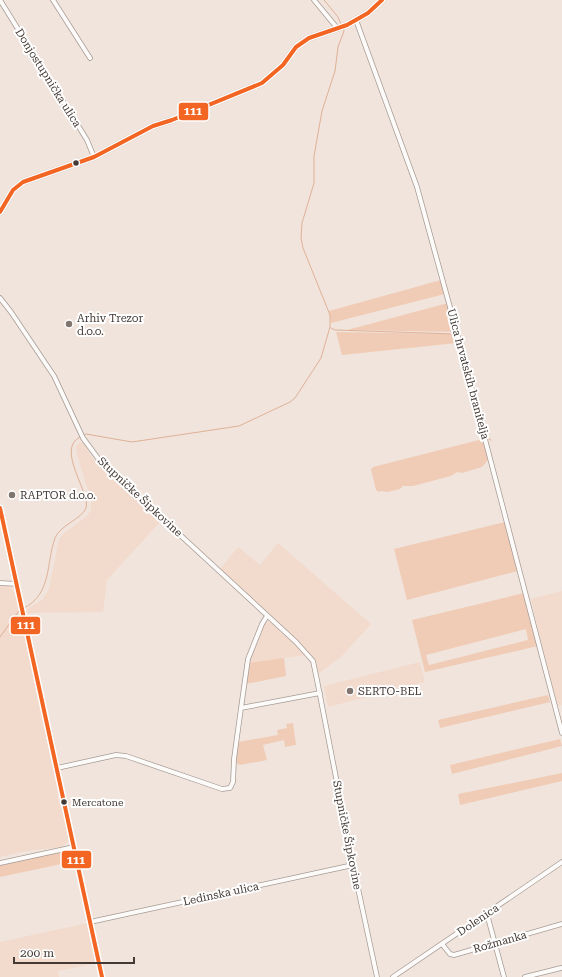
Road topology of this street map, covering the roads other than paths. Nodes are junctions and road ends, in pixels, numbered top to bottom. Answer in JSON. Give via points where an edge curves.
{"nodes":[{"id":1,"x":0,"y":0,"type":"edge"},
{"id":2,"x":53,"y":0,"type":"edge"},
{"id":3,"x":314,"y":0,"type":"edge"},
{"id":4,"x":382,"y":0,"type":"edge"},
{"id":5,"x":356,"y":20,"type":"junction"},
{"id":6,"x":338,"y":29,"type":"junction"},
{"id":7,"x":90,"y":58,"type":"dead end"},
{"id":8,"x":94,"y":157,"type":"junction"},
{"id":9,"x":0,"y":212,"type":"edge"},
{"id":10,"x":0,"y":298,"type":"edge"},
{"id":11,"x":0,"y":508,"type":"edge"},
{"id":12,"x":0,"y":583,"type":"edge"},
{"id":13,"x":17,"y":584,"type":"junction"},
{"id":14,"x":267,"y":616,"type":"junction"},
{"id":15,"x":320,"y":693,"type":"junction"},
{"id":16,"x":242,"y":708,"type":"junction"},
{"id":17,"x":562,"y":733,"type":"edge"},
{"id":18,"x":57,"y":768,"type":"junction"},
{"id":19,"x":74,"y":847,"type":"junction"},
{"id":20,"x":562,"y":862,"type":"edge"},
{"id":21,"x":0,"y":863,"type":"edge"},
{"id":22,"x":353,"y":866,"type":"junction"},
{"id":23,"x":487,"y":914,"type":"junction"},
{"id":24,"x":90,"y":922,"type":"junction"},
{"id":25,"x":562,"y":924,"type":"edge"},
{"id":26,"x":442,"y":944,"type":"junction"},
{"id":27,"x":495,"y":944,"type":"junction"},
{"id":28,"x":560,"y":968,"type":"dead end"},
{"id":29,"x":102,"y":977,"type":"edge"},
{"id":30,"x":377,"y":977,"type":"edge"},
{"id":31,"x":393,"y":977,"type":"edge"},
{"id":32,"x":504,"y":977,"type":"edge"},
{"id":33,"x":525,"y":977,"type":"edge"}],
"edges":[{"from":1,"to":8,"type":"street","name":"Donjostupnička ulica","via":[[87,140]]},
{"from":2,"to":7,"type":"street"},
{"from":3,"to":6,"type":"street"},
{"from":4,"to":5,"type":"main road"},
{"from":5,"to":6,"type":"main road"},
{"from":5,"to":17,"type":"street","name":"Ulica hrvatskih branitelja","via":[[417,187]]},
{"from":6,"to":8,"type":"main road","via":[[308,38],[296,47],[283,65],[262,82],[154,126]]},
{"from":8,"to":9,"type":"main road","via":[[23,182],[13,190]]},
{"from":10,"to":14,"type":"street","name":"Stupničke Šipkovine","via":[[54,376],[82,436],[100,461]]},
{"from":11,"to":13,"type":"street"},
{"from":12,"to":13,"type":"street"},
{"from":13,"to":18,"type":"street"},
{"from":14,"to":15,"type":"street","name":"Stupničke Šipkovine","via":[[311,658]]},
{"from":14,"to":16,"type":"street","via":[[248,659]]},
{"from":15,"to":16,"type":"street"},
{"from":15,"to":22,"type":"street","name":"Stupničke Šipkovine"},
{"from":16,"to":18,"type":"street","via":[[233,782],[228,789],[126,756]]},
{"from":18,"to":19,"type":"street"},
{"from":19,"to":21,"type":"street"},
{"from":19,"to":24,"type":"street"},
{"from":20,"to":23,"type":"street","name":"Dolenica"},
{"from":22,"to":24,"type":"street","name":"Ledinska ulica"},
{"from":22,"to":30,"type":"street","name":"Stupničke Šipkovine"},
{"from":23,"to":26,"type":"street","name":"Dolenica"},
{"from":23,"to":27,"type":"street"},
{"from":24,"to":29,"type":"street"},
{"from":25,"to":27,"type":"street","name":"Rožmanka"},
{"from":26,"to":27,"type":"street","name":"Rožmanka","via":[[454,955]]},
{"from":26,"to":31,"type":"street","name":"Dolenica"},
{"from":27,"to":32,"type":"street"},
{"from":28,"to":33,"type":"street"}]}
